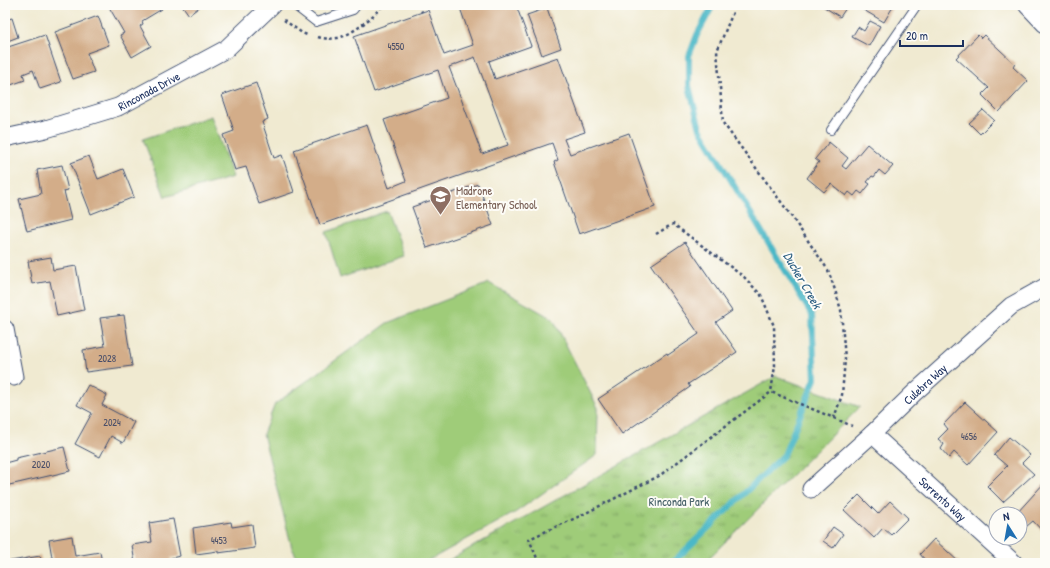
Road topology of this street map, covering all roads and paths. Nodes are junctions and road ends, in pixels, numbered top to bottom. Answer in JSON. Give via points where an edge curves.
{"nodes":[{"id":1,"x":272,"y":5,"type":"edge"},
{"id":2,"x":294,"y":5,"type":"edge"},
{"id":3,"x":357,"y":5,"type":"edge"},
{"id":4,"x":419,"y":5,"type":"edge"},
{"id":5,"x":736,"y":5,"type":"edge"},
{"id":6,"x":917,"y":5,"type":"edge"},
{"id":7,"x":1027,"y":5,"type":"edge"},
{"id":8,"x":422,"y":12,"type":"dead end"},
{"id":9,"x":1045,"y":24,"type":"edge"},
{"id":10,"x":831,"y":130,"type":"dead end"},
{"id":11,"x":5,"y":138,"type":"edge"},
{"id":12,"x":656,"y":234,"type":"dead end"},
{"id":13,"x":1045,"y":287,"type":"edge"},
{"id":14,"x":5,"y":329,"type":"edge"},
{"id":15,"x":14,"y":377,"type":"dead end"},
{"id":16,"x":771,"y":392,"type":"junction"},
{"id":17,"x":872,"y":434,"type":"junction"},
{"id":18,"x":811,"y":489,"type":"dead end"},
{"id":19,"x":539,"y":563,"type":"edge"},
{"id":20,"x":1014,"y":563,"type":"edge"}],
"edges":[{"from":1,"to":11,"type":"street","name":"Rinconada Drive","via":[[226,49],[118,107],[46,129]]},
{"from":2,"to":3,"type":"lane","via":[[316,22],[353,10]]},
{"from":4,"to":8,"type":"path"},
{"from":5,"to":16,"type":"path","via":[[717,51],[723,123],[828,270],[841,310],[845,359],[842,395],[834,418]]},
{"from":6,"to":10,"type":"lane"},
{"from":7,"to":9,"type":"street"},
{"from":12,"to":16,"type":"path","via":[[673,224],[744,277],[762,295],[774,326],[775,366]]},
{"from":13,"to":17,"type":"street","name":"Culebra Way","via":[[1011,306]]},
{"from":14,"to":15,"type":"street"},
{"from":16,"to":19,"type":"path","via":[[659,476],[528,539]]},
{"from":17,"to":18,"type":"street","name":"Culebra Way"},
{"from":17,"to":20,"type":"street","name":"Sorrento Way"}]}
